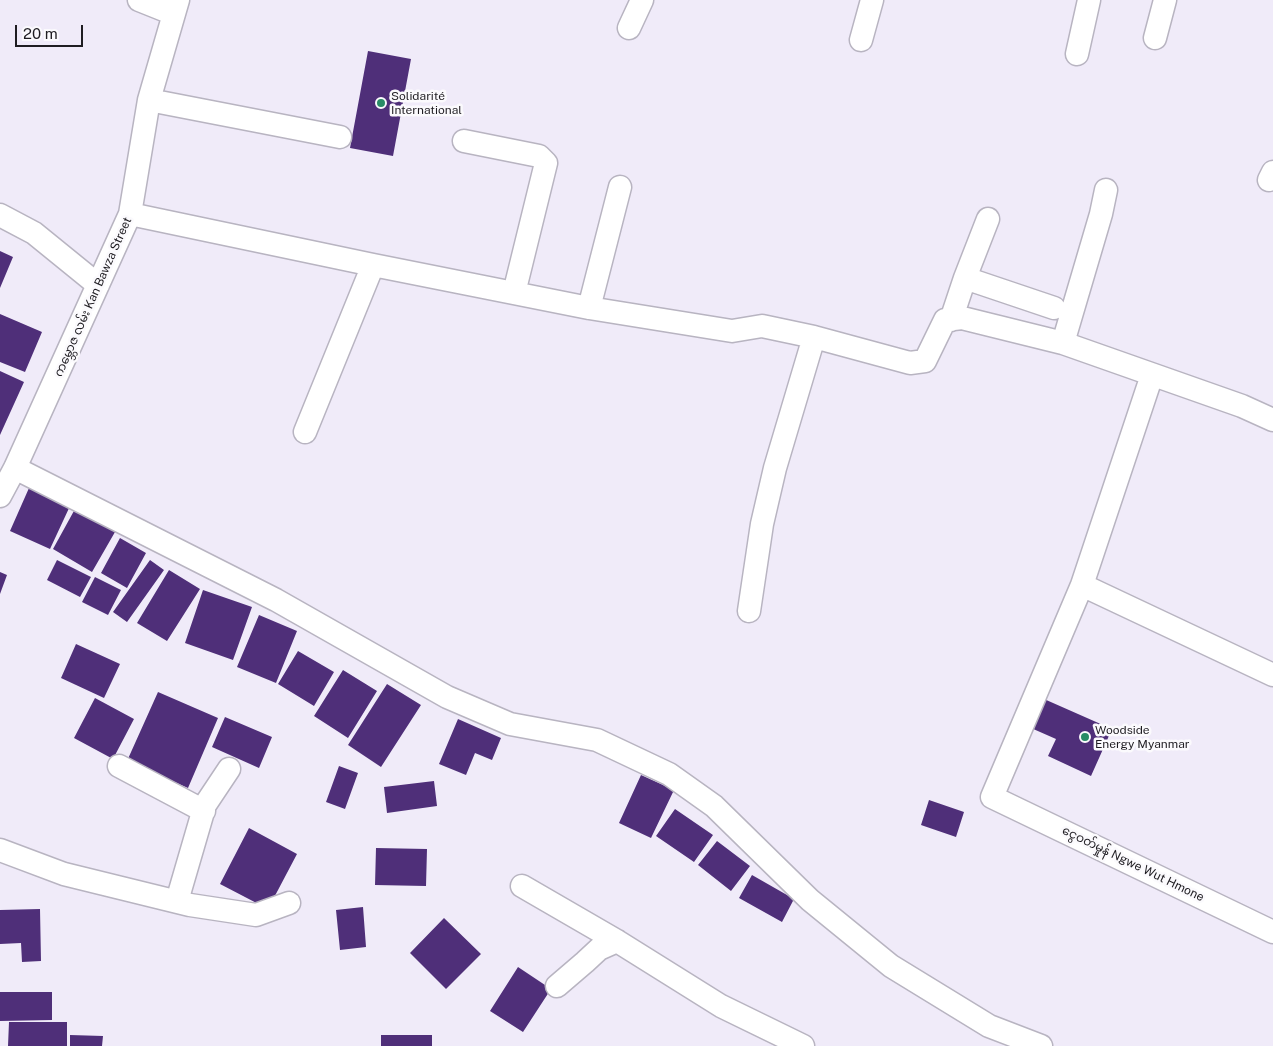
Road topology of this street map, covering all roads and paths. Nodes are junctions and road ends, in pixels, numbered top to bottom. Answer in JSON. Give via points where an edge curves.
{"nodes":[{"id":1,"x":139,"y":0,"type":"edge"},
{"id":2,"x":642,"y":0,"type":"edge"},
{"id":3,"x":872,"y":0,"type":"edge"},
{"id":4,"x":1089,"y":0,"type":"edge"},
{"id":5,"x":1165,"y":0,"type":"edge"},
{"id":6,"x":176,"y":7,"type":"edge"},
{"id":7,"x":629,"y":28,"type":"dead end"},
{"id":8,"x":1155,"y":38,"type":"dead end"},
{"id":9,"x":861,"y":40,"type":"dead end"},
{"id":10,"x":1076,"y":54,"type":"dead end"},
{"id":11,"x":149,"y":100,"type":"junction"},
{"id":12,"x":340,"y":137,"type":"dead end"},
{"id":13,"x":464,"y":141,"type":"dead end"},
{"id":14,"x":620,"y":187,"type":"dead end"},
{"id":15,"x":1106,"y":190,"type":"dead end"},
{"id":16,"x":130,"y":214,"type":"junction"},
{"id":17,"x":0,"y":215,"type":"edge"},
{"id":18,"x":988,"y":219,"type":"dead end"},
{"id":19,"x":373,"y":265,"type":"junction"},
{"id":20,"x":965,"y":278,"type":"junction"},
{"id":21,"x":98,"y":285,"type":"junction"},
{"id":22,"x":514,"y":292,"type":"junction"},
{"id":23,"x":589,"y":308,"type":"junction"},
{"id":24,"x":1054,"y":308,"type":"dead end"},
{"id":25,"x":952,"y":320,"type":"junction"},
{"id":26,"x":814,"y":336,"type":"junction"},
{"id":27,"x":1062,"y":343,"type":"junction"},
{"id":28,"x":1152,"y":375,"type":"junction"},
{"id":29,"x":1273,"y":420,"type":"edge"},
{"id":30,"x":305,"y":432,"type":"dead end"},
{"id":31,"x":15,"y":468,"type":"junction"},
{"id":32,"x":0,"y":496,"type":"edge"},
{"id":33,"x":1082,"y":585,"type":"junction"},
{"id":34,"x":749,"y":611,"type":"dead end"},
{"id":35,"x":1273,"y":675,"type":"edge"},
{"id":36,"x":119,"y":766,"type":"dead end"},
{"id":37,"x":229,"y":769,"type":"dead end"},
{"id":38,"x":204,"y":811,"type":"junction"},
{"id":39,"x":0,"y":850,"type":"edge"},
{"id":40,"x":522,"y":886,"type":"dead end"},
{"id":41,"x":177,"y":901,"type":"junction"},
{"id":42,"x":289,"y":903,"type":"dead end"},
{"id":43,"x":1273,"y":932,"type":"edge"},
{"id":44,"x":617,"y":941,"type":"junction"},
{"id":45,"x":557,"y":986,"type":"dead end"},
{"id":46,"x":803,"y":1046,"type":"edge"},
{"id":47,"x":1041,"y":1046,"type":"edge"}],
"edges":[{"from":1,"to":6,"type":"street"},
{"from":2,"to":7,"type":"street"},
{"from":3,"to":9,"type":"street"},
{"from":4,"to":10,"type":"street"},
{"from":5,"to":8,"type":"street"},
{"from":6,"to":11,"type":"street","name":"ကမ္ဘောဇ လမ်း Kan Bawza Street"},
{"from":11,"to":12,"type":"street"},
{"from":11,"to":16,"type":"street","name":"ကမ္ဘောဇ လမ်း Kan Bawza Street"},
{"from":13,"to":22,"type":"street","via":[[539,156],[546,163]]},
{"from":14,"to":23,"type":"street"},
{"from":15,"to":27,"type":"street"},
{"from":16,"to":19,"type":"street"},
{"from":16,"to":21,"type":"street","name":"ကမ္ဘောဇ လမ်း Kan Bawza Street"},
{"from":17,"to":21,"type":"street","via":[[34,233]]},
{"from":18,"to":20,"type":"street"},
{"from":19,"to":22,"type":"street"},
{"from":19,"to":30,"type":"street"},
{"from":20,"to":24,"type":"street"},
{"from":20,"to":25,"type":"street"},
{"from":21,"to":31,"type":"street","name":"ကမ္ဘောဇ လမ်း Kan Bawza Street"},
{"from":22,"to":23,"type":"street"},
{"from":23,"to":26,"type":"street","via":[[732,331],[762,326]]},
{"from":25,"to":26,"type":"street","via":[[945,320],[925,361],[910,363]]},
{"from":25,"to":27,"type":"street","via":[[962,318]]},
{"from":26,"to":34,"type":"street","via":[[775,468],[762,524]]},
{"from":27,"to":28,"type":"street"},
{"from":28,"to":29,"type":"street"},
{"from":28,"to":33,"type":"street"},
{"from":31,"to":32,"type":"street","name":"ကမ္ဘောဇ လမ်း Kan Bawza Street"},
{"from":31,"to":47,"type":"street","via":[[276,600],[447,697],[510,724],[597,740],[669,774],[714,806],[810,900],[890,966],[989,1026]]},
{"from":33,"to":35,"type":"street"},
{"from":33,"to":43,"type":"street","name":"ငွေဝတ်မှုန် Ngwe Wut Hmone","via":[[992,797]]},
{"from":36,"to":38,"type":"street"},
{"from":37,"to":38,"type":"street"},
{"from":38,"to":41,"type":"street"},
{"from":39,"to":41,"type":"street","via":[[64,874]]},
{"from":40,"to":44,"type":"street"},
{"from":41,"to":42,"type":"street","via":[[256,915]]},
{"from":44,"to":45,"type":"street","via":[[598,949]]},
{"from":44,"to":46,"type":"street","via":[[721,1006]]}]}
